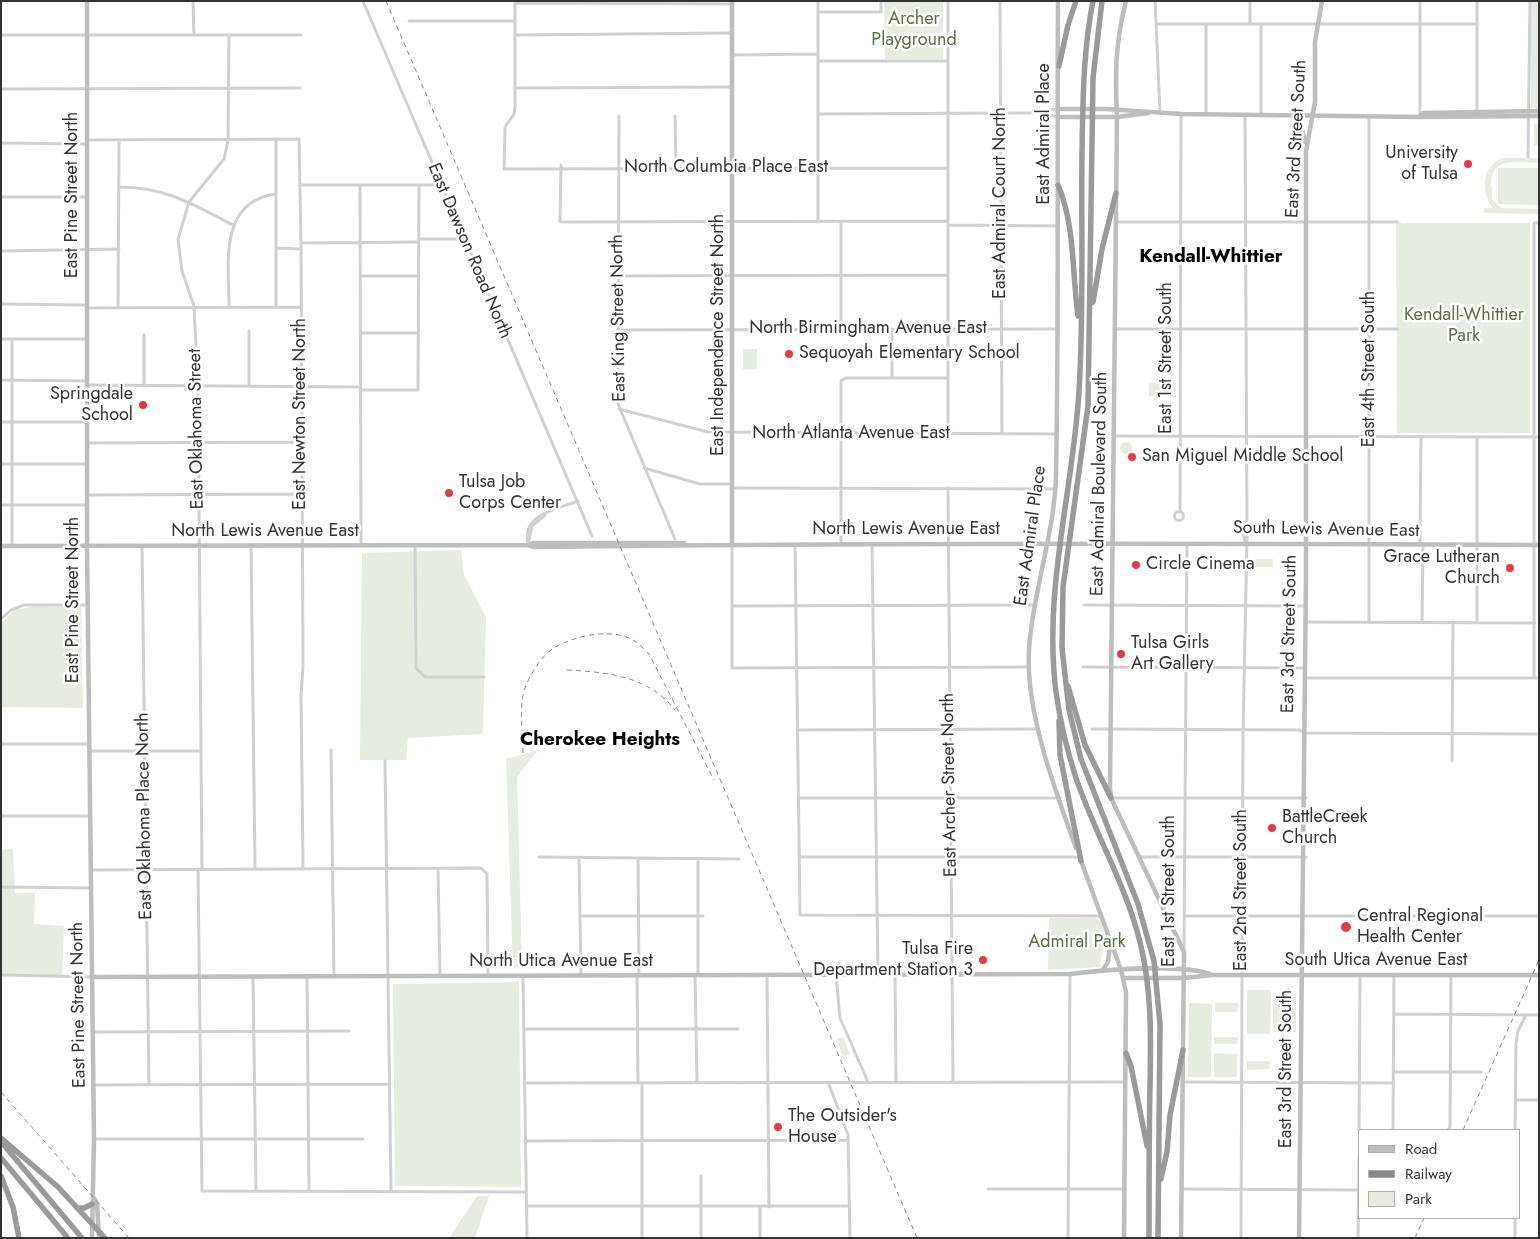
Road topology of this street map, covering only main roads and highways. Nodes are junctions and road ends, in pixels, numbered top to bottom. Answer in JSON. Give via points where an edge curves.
{"nodes":[{"id":1,"x":87,"y":1,"type":"edge"},
{"id":2,"x":1058,"y":1,"type":"edge"},
{"id":3,"x":1076,"y":1,"type":"edge"},
{"id":4,"x":1093,"y":1,"type":"edge"},
{"id":5,"x":1102,"y":1,"type":"edge"},
{"id":6,"x":1126,"y":1,"type":"edge"},
{"id":7,"x":1322,"y":1,"type":"edge"},
{"id":8,"x":732,"y":3,"type":"edge"},
{"id":9,"x":1059,"y":66,"type":"junction"},
{"id":10,"x":1059,"y":109,"type":"junction"},
{"id":11,"x":1116,"y":110,"type":"junction"},
{"id":12,"x":1539,"y":111,"type":"edge"},
{"id":13,"x":1149,"y":113,"type":"junction"},
{"id":14,"x":1527,"y":113,"type":"junction"},
{"id":15,"x":1290,"y":114,"type":"junction"},
{"id":16,"x":1312,"y":114,"type":"junction"},
{"id":17,"x":1539,"y":116,"type":"edge"},
{"id":18,"x":1059,"y":117,"type":"junction"},
{"id":19,"x":1117,"y":117,"type":"junction"},
{"id":20,"x":1306,"y":151,"type":"junction"},
{"id":21,"x":1058,"y":184,"type":"junction"},
{"id":22,"x":1116,"y":193,"type":"junction"},
{"id":23,"x":1090,"y":319,"type":"junction"},
{"id":24,"x":1081,"y":337,"type":"junction"},
{"id":25,"x":1306,"y":543,"type":"junction"},
{"id":26,"x":732,"y":544,"type":"junction"},
{"id":27,"x":1049,"y":544,"type":"junction"},
{"id":28,"x":1113,"y":544,"type":"junction"},
{"id":29,"x":1537,"y":544,"type":"edge"},
{"id":30,"x":1,"y":546,"type":"edge"},
{"id":31,"x":87,"y":547,"type":"junction"},
{"id":32,"x":1063,"y":664,"type":"junction"},
{"id":33,"x":1059,"y":706,"type":"junction"},
{"id":34,"x":1111,"y":798,"type":"junction"},
{"id":35,"x":1080,"y":859,"type":"junction"},
{"id":36,"x":1111,"y":941,"type":"junction"},
{"id":37,"x":1184,"y":952,"type":"joint"},
{"id":38,"x":1102,"y":970,"type":"junction"},
{"id":39,"x":1121,"y":970,"type":"junction"},
{"id":40,"x":1184,"y":970,"type":"junction"},
{"id":41,"x":1214,"y":974,"type":"junction"},
{"id":42,"x":1301,"y":974,"type":"junction"},
{"id":43,"x":1539,"y":975,"type":"edge"},
{"id":44,"x":92,"y":977,"type":"junction"},
{"id":45,"x":1124,"y":978,"type":"junction"},
{"id":46,"x":1184,"y":978,"type":"junction"},
{"id":47,"x":1183,"y":1050,"type":"junction"},
{"id":48,"x":1126,"y":1054,"type":"junction"},
{"id":49,"x":1,"y":1138,"type":"edge"},
{"id":50,"x":1,"y":1142,"type":"edge"},
{"id":51,"x":1150,"y":1156,"type":"junction"},
{"id":52,"x":1,"y":1158,"type":"edge"},
{"id":53,"x":1,"y":1176,"type":"edge"},
{"id":54,"x":1158,"y":1191,"type":"junction"},
{"id":55,"x":93,"y":1201,"type":"junction"},
{"id":56,"x":77,"y":1208,"type":"junction"},
{"id":57,"x":92,"y":1225,"type":"junction"},
{"id":58,"x":99,"y":1231,"type":"junction"},
{"id":59,"x":19,"y":1238,"type":"edge"},
{"id":60,"x":68,"y":1238,"type":"edge"},
{"id":61,"x":82,"y":1238,"type":"edge"},
{"id":62,"x":92,"y":1238,"type":"edge"},
{"id":63,"x":99,"y":1238,"type":"edge"},
{"id":64,"x":105,"y":1238,"type":"edge"},
{"id":65,"x":1124,"y":1238,"type":"edge"},
{"id":66,"x":1149,"y":1238,"type":"edge"},
{"id":67,"x":1158,"y":1238,"type":"edge"},
{"id":68,"x":1181,"y":1238,"type":"edge"},
{"id":69,"x":1299,"y":1238,"type":"edge"}],
"edges":[{"from":1,"to":31,"type":"main road","name":"East Pine Street North"},
{"from":2,"to":9,"type":"main road","name":"East Admiral Place"},
{"from":3,"to":9,"type":"highway"},
{"from":4,"to":24,"type":"highway","via":[[1086,39],[1082,97]]},
{"from":5,"to":23,"type":"highway","via":[[1092,97]]},
{"from":6,"to":11,"type":"main road","name":"East Admiral Boulevard South","via":[[1116,50]]},
{"from":7,"to":16,"type":"main road","name":"East 3rd Street South","via":[[1315,42]]},
{"from":8,"to":26,"type":"main road","name":"East Independence Street North"},
{"from":9,"to":10,"type":"main road","name":"East Admiral Place"},
{"from":10,"to":11,"type":"main road"},
{"from":10,"to":18,"type":"main road","name":"East Admiral Place"},
{"from":11,"to":13,"type":"main road"},
{"from":11,"to":19,"type":"main road","name":"East Admiral Boulevard South"},
{"from":12,"to":14,"type":"main road"},
{"from":13,"to":15,"type":"main road"},
{"from":13,"to":19,"type":"main road"},
{"from":14,"to":16,"type":"main road","via":[[1420,116]]},
{"from":14,"to":17,"type":"main road"},
{"from":15,"to":16,"type":"main road"},
{"from":15,"to":20,"type":"main road","via":[[1304,130]]},
{"from":16,"to":20,"type":"main road","name":"East 3rd Street South"},
{"from":18,"to":19,"type":"main road"},
{"from":18,"to":21,"type":"main road","name":"East Admiral Place"},
{"from":19,"to":22,"type":"main road","name":"East Admiral Boulevard South"},
{"from":20,"to":25,"type":"main road","name":"East 3rd Street South"},
{"from":21,"to":24,"type":"highway","via":[[1069,234]]},
{"from":21,"to":27,"type":"main road","name":"East Admiral Place","via":[[1056,489]]},
{"from":22,"to":23,"type":"highway"},
{"from":22,"to":28,"type":"main road","name":"East Admiral Boulevard South"},
{"from":23,"to":32,"type":"highway","via":[[1086,426],[1063,587]]},
{"from":24,"to":33,"type":"highway","via":[[1075,441],[1053,598],[1053,654]]},
{"from":25,"to":28,"type":"main road","name":"South Lewis Avenue East"},
{"from":25,"to":29,"type":"main road","name":"South Lewis Avenue East"},
{"from":25,"to":42,"type":"main road","name":"East 3rd Street South"},
{"from":26,"to":27,"type":"main road","name":"North Lewis Avenue East"},
{"from":26,"to":31,"type":"main road","name":"North Lewis Avenue East","via":[[625,547]]},
{"from":27,"to":28,"type":"main road","name":"North Lewis Avenue East"},
{"from":27,"to":35,"type":"main road","name":"East Admiral Place","via":[[1035,605],[1029,667],[1032,698],[1038,729]]},
{"from":28,"to":34,"type":"main road","name":"East Admiral Boulevard South"},
{"from":30,"to":31,"type":"main road","name":"North Lewis Avenue East"},
{"from":31,"to":44,"type":"main road","name":"East Pine Street North"},
{"from":32,"to":34,"type":"highway","via":[[1085,745]]},
{"from":32,"to":54,"type":"highway","via":[[1069,710],[1081,759],[1138,904],[1154,961],[1160,1024]]},
{"from":33,"to":35,"type":"highway","via":[[1060,755]]},
{"from":33,"to":51,"type":"highway","via":[[1077,779],[1123,889],[1141,945],[1150,1016]]},
{"from":34,"to":37,"type":"main road","name":"East Admiral Boulevard South"},
{"from":35,"to":36,"type":"main road","name":"East Admiral Place"},
{"from":36,"to":38,"type":"main road","via":[[1108,962]]},
{"from":36,"to":39,"type":"main road","name":"East Admiral Place"},
{"from":37,"to":40,"type":"main road","name":"East 1st Street South"},
{"from":38,"to":39,"type":"main road","name":"North Utica Avenue East"},
{"from":38,"to":44,"type":"main road","name":"North Utica Avenue East","via":[[1070,974]]},
{"from":39,"to":40,"type":"main road","name":"South Utica Avenue East"},
{"from":39,"to":45,"type":"main road"},
{"from":40,"to":41,"type":"main road","name":"South Utica Avenue East"},
{"from":40,"to":46,"type":"main road","name":"East 1st Street South"},
{"from":41,"to":42,"type":"main road","name":"South Utica Avenue East"},
{"from":41,"to":46,"type":"main road","name":"South Utica Avenue East"},
{"from":42,"to":43,"type":"main road","name":"South Utica Avenue East"},
{"from":42,"to":69,"type":"main road","name":"East 3rd Street South"},
{"from":44,"to":55,"type":"main road","name":"East Pine Street North"},
{"from":45,"to":46,"type":"main road","name":"South Utica Avenue East"},
{"from":45,"to":48,"type":"main road"},
{"from":46,"to":47,"type":"main road","name":"East 1st Street South"},
{"from":47,"to":54,"type":"highway"},
{"from":47,"to":68,"type":"main road","name":"East 1st Street South"},
{"from":48,"to":51,"type":"highway"},
{"from":48,"to":65,"type":"main road"},
{"from":49,"to":56,"type":"highway","via":[[58,1187]]},
{"from":50,"to":61,"type":"highway"},
{"from":51,"to":66,"type":"highway"},
{"from":52,"to":60,"type":"highway"},
{"from":53,"to":59,"type":"highway","via":[[13,1207]]},
{"from":54,"to":67,"type":"highway"},
{"from":55,"to":56,"type":"highway","via":[[84,1208]]},
{"from":55,"to":57,"type":"main road","name":"East Pine Street North"},
{"from":55,"to":58,"type":"main road","name":"East Pine Street North","via":[[97,1204]]},
{"from":56,"to":57,"type":"highway"},
{"from":57,"to":58,"type":"highway"},
{"from":57,"to":62,"type":"main road","name":"East Pine Street North"},
{"from":58,"to":63,"type":"main road","name":"East Pine Street North"},
{"from":58,"to":64,"type":"highway"}]}
